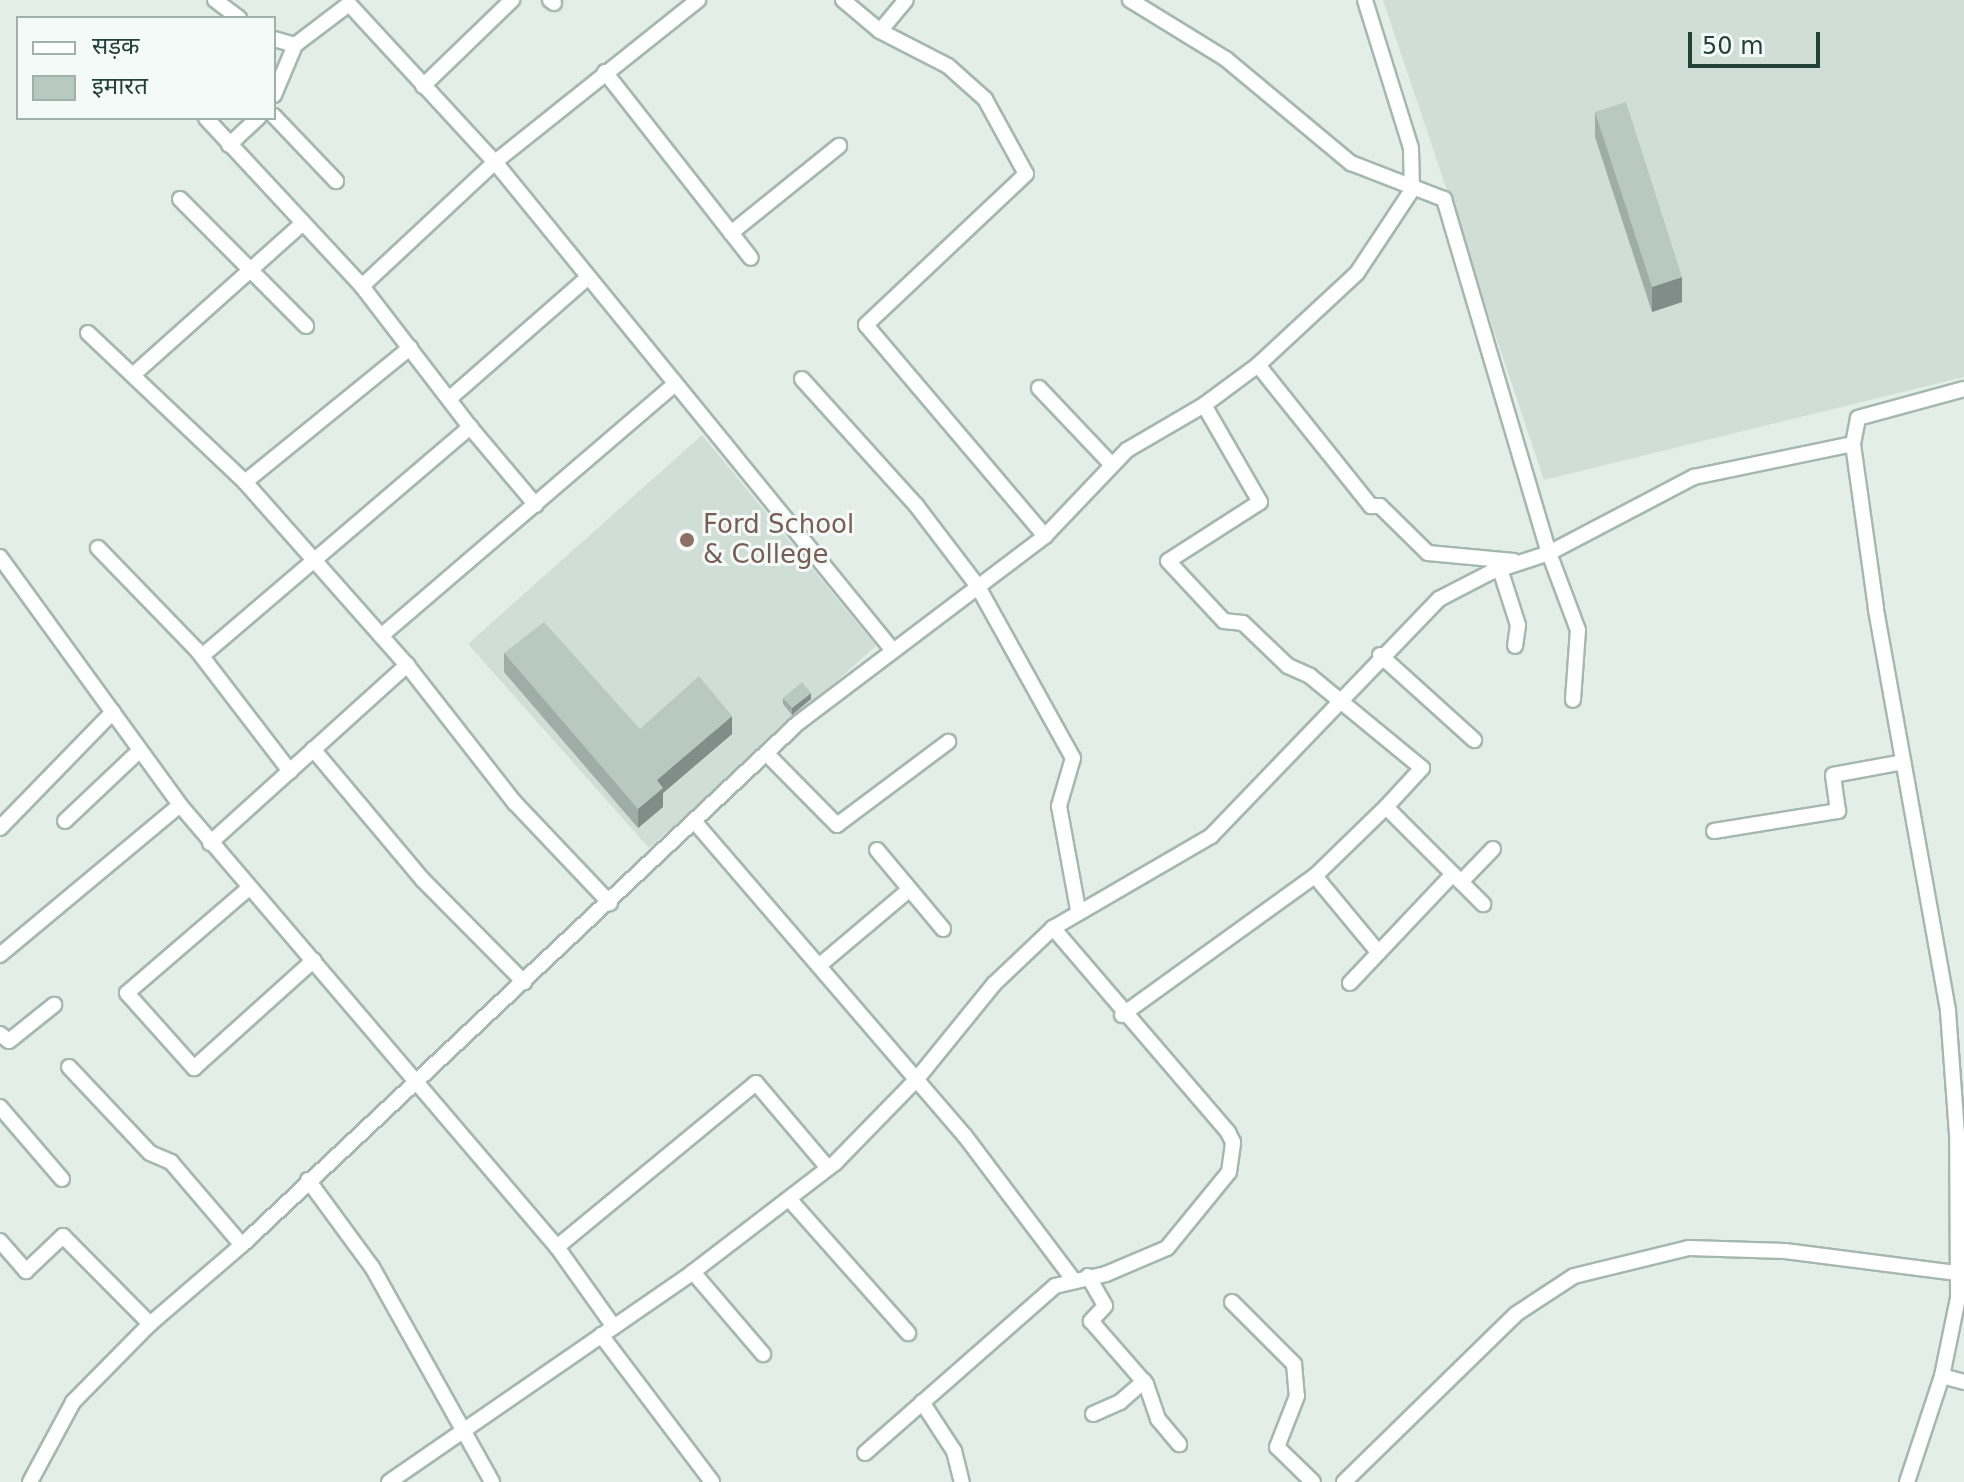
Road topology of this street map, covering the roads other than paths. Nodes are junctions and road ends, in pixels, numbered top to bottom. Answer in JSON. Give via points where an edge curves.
{"nodes":[{"id":1,"x":215,"y":0,"type":"edge"},
{"id":2,"x":512,"y":0,"type":"edge"},
{"id":3,"x":698,"y":0,"type":"edge"},
{"id":4,"x":843,"y":0,"type":"edge"},
{"id":5,"x":906,"y":0,"type":"edge"},
{"id":6,"x":1130,"y":0,"type":"edge"},
{"id":7,"x":1365,"y":0,"type":"edge"},
{"id":8,"x":236,"y":16,"type":"edge"},
{"id":9,"x":880,"y":31,"type":"junction"},
{"id":10,"x":276,"y":40,"type":"edge"},
{"id":11,"x":295,"y":45,"type":"junction"},
{"id":12,"x":605,"y":72,"type":"junction"},
{"id":13,"x":423,"y":86,"type":"junction"},
{"id":14,"x":276,"y":90,"type":"edge"},
{"id":15,"x":276,"y":118,"type":"edge"},
{"id":16,"x":208,"y":120,"type":"edge"},
{"id":17,"x":256,"y":120,"type":"edge"},
{"id":18,"x":229,"y":145,"type":"junction"},
{"id":19,"x":839,"y":146,"type":"dead end"},
{"id":20,"x":495,"y":162,"type":"junction"},
{"id":21,"x":336,"y":181,"type":"dead end"},
{"id":22,"x":1412,"y":190,"type":"junction"},
{"id":23,"x":180,"y":199,"type":"dead end"},
{"id":24,"x":303,"y":223,"type":"junction"},
{"id":25,"x":731,"y":233,"type":"junction"},
{"id":26,"x":751,"y":258,"type":"dead end"},
{"id":27,"x":250,"y":269,"type":"junction"},
{"id":28,"x":587,"y":278,"type":"junction"},
{"id":29,"x":362,"y":286,"type":"junction"},
{"id":30,"x":306,"y":326,"type":"dead end"},
{"id":31,"x":88,"y":333,"type":"dead end"},
{"id":32,"x":410,"y":348,"type":"junction"},
{"id":33,"x":1258,"y":365,"type":"junction"},
{"id":34,"x":134,"y":374,"type":"junction"},
{"id":35,"x":802,"y":379,"type":"dead end"},
{"id":36,"x":673,"y":386,"type":"junction"},
{"id":37,"x":1039,"y":388,"type":"dead end"},
{"id":38,"x":1964,"y":389,"type":"edge"},
{"id":39,"x":449,"y":399,"type":"junction"},
{"id":40,"x":1204,"y":405,"type":"junction"},
{"id":41,"x":470,"y":427,"type":"junction"},
{"id":42,"x":1853,"y":444,"type":"junction"},
{"id":43,"x":1112,"y":465,"type":"junction"},
{"id":44,"x":245,"y":482,"type":"junction"},
{"id":45,"x":536,"y":505,"type":"junction"},
{"id":46,"x":1045,"y":536,"type":"junction"},
{"id":47,"x":98,"y":548,"type":"dead end"},
{"id":48,"x":1549,"y":553,"type":"junction"},
{"id":49,"x":0,"y":557,"type":"edge"},
{"id":50,"x":314,"y":559,"type":"junction"},
{"id":51,"x":1522,"y":562,"type":"junction"},
{"id":52,"x":1500,"y":569,"type":"junction"},
{"id":53,"x":977,"y":585,"type":"junction"},
{"id":54,"x":381,"y":636,"type":"junction"},
{"id":55,"x":1515,"y":646,"type":"dead end"},
{"id":56,"x":891,"y":648,"type":"junction"},
{"id":57,"x":1380,"y":655,"type":"junction"},
{"id":58,"x":202,"y":656,"type":"junction"},
{"id":59,"x":407,"y":665,"type":"junction"},
{"id":60,"x":1573,"y":700,"type":"dead end"},
{"id":61,"x":1341,"y":701,"type":"junction"},
{"id":62,"x":113,"y":712,"type":"junction"},
{"id":63,"x":1474,"y":740,"type":"dead end"},
{"id":64,"x":948,"y":742,"type":"dead end"},
{"id":65,"x":313,"y":749,"type":"junction"},
{"id":66,"x":140,"y":750,"type":"junction"},
{"id":67,"x":766,"y":753,"type":"junction"},
{"id":68,"x":1903,"y":762,"type":"junction"},
{"id":69,"x":290,"y":771,"type":"junction"},
{"id":70,"x":180,"y":805,"type":"junction"},
{"id":71,"x":1386,"y":807,"type":"junction"},
{"id":72,"x":65,"y":821,"type":"dead end"},
{"id":73,"x":694,"y":821,"type":"junction"},
{"id":74,"x":0,"y":828,"type":"edge"},
{"id":75,"x":1714,"y":831,"type":"dead end"},
{"id":76,"x":210,"y":843,"type":"junction"},
{"id":77,"x":1493,"y":849,"type":"dead end"},
{"id":78,"x":877,"y":850,"type":"dead end"},
{"id":79,"x":1315,"y":876,"type":"junction"},
{"id":80,"x":1457,"y":878,"type":"junction"},
{"id":81,"x":249,"y":888,"type":"junction"},
{"id":82,"x":909,"y":890,"type":"junction"},
{"id":83,"x":610,"y":903,"type":"junction"},
{"id":84,"x":1483,"y":904,"type":"dead end"},
{"id":85,"x":1078,"y":910,"type":"junction"},
{"id":86,"x":1053,"y":928,"type":"junction"},
{"id":87,"x":943,"y":929,"type":"dead end"},
{"id":88,"x":1378,"y":952,"type":"junction"},
{"id":89,"x":0,"y":955,"type":"edge"},
{"id":90,"x":314,"y":960,"type":"junction"},
{"id":91,"x":821,"y":964,"type":"junction"},
{"id":92,"x":524,"y":982,"type":"junction"},
{"id":93,"x":1350,"y":983,"type":"dead end"},
{"id":94,"x":54,"y":1005,"type":"dead end"},
{"id":95,"x":1122,"y":1015,"type":"junction"},
{"id":96,"x":0,"y":1034,"type":"edge"},
{"id":97,"x":69,"y":1067,"type":"dead end"},
{"id":98,"x":916,"y":1080,"type":"junction"},
{"id":99,"x":418,"y":1081,"type":"junction"},
{"id":100,"x":0,"y":1107,"type":"edge"},
{"id":101,"x":828,"y":1168,"type":"junction"},
{"id":102,"x":62,"y":1179,"type":"dead end"},
{"id":103,"x":308,"y":1180,"type":"junction"},
{"id":104,"x":790,"y":1200,"type":"junction"},
{"id":105,"x":0,"y":1241,"type":"edge"},
{"id":106,"x":242,"y":1245,"type":"junction"},
{"id":107,"x":557,"y":1247,"type":"junction"},
{"id":108,"x":693,"y":1272,"type":"junction"},
{"id":109,"x":1956,"y":1273,"type":"junction"},
{"id":110,"x":1088,"y":1276,"type":"junction"},
{"id":111,"x":1072,"y":1278,"type":"junction"},
{"id":112,"x":1961,"y":1298,"type":"edge"},
{"id":113,"x":1232,"y":1302,"type":"dead end"},
{"id":114,"x":150,"y":1324,"type":"junction"},
{"id":115,"x":608,"y":1331,"type":"junction"},
{"id":116,"x":908,"y":1333,"type":"dead end"},
{"id":117,"x":763,"y":1354,"type":"dead end"},
{"id":118,"x":1942,"y":1376,"type":"junction"},
{"id":119,"x":1144,"y":1381,"type":"junction"},
{"id":120,"x":1964,"y":1382,"type":"edge"},
{"id":121,"x":922,"y":1402,"type":"junction"},
{"id":122,"x":1093,"y":1414,"type":"dead end"},
{"id":123,"x":461,"y":1434,"type":"junction"},
{"id":124,"x":1179,"y":1444,"type":"dead end"},
{"id":125,"x":865,"y":1453,"type":"dead end"},
{"id":126,"x":34,"y":1476,"type":"edge"},
{"id":127,"x":48,"y":1482,"type":"edge"},
{"id":128,"x":389,"y":1482,"type":"edge"},
{"id":129,"x":492,"y":1482,"type":"edge"},
{"id":130,"x":712,"y":1482,"type":"edge"},
{"id":131,"x":962,"y":1482,"type":"edge"},
{"id":132,"x":1313,"y":1482,"type":"edge"},
{"id":133,"x":1344,"y":1482,"type":"edge"},
{"id":134,"x":1907,"y":1482,"type":"edge"}],
"edges":[{"from":1,"to":8,"type":"street"},
{"from":2,"to":13,"type":"street"},
{"from":3,"to":12,"type":"street"},
{"from":4,"to":9,"type":"street"},
{"from":5,"to":9,"type":"street"},
{"from":6,"to":22,"type":"street","via":[[1226,59],[1351,163]]},
{"from":7,"to":22,"type":"street","via":[[1411,148]]},
{"from":9,"to":46,"type":"street","via":[[948,66],[985,99],[1026,174],[866,325]]},
{"from":10,"to":11,"type":"street"},
{"from":11,"to":13,"type":"street","via":[[349,4]]},
{"from":11,"to":14,"type":"street"},
{"from":12,"to":20,"type":"street"},
{"from":12,"to":25,"type":"street"},
{"from":13,"to":20,"type":"street"},
{"from":15,"to":21,"type":"street"},
{"from":16,"to":18,"type":"street"},
{"from":17,"to":18,"type":"street"},
{"from":18,"to":24,"type":"street"},
{"from":19,"to":25,"type":"street"},
{"from":20,"to":28,"type":"street"},
{"from":20,"to":29,"type":"street"},
{"from":22,"to":33,"type":"street","via":[[1357,273]]},
{"from":22,"to":48,"type":"street","via":[[1444,199]]},
{"from":23,"to":27,"type":"street"},
{"from":24,"to":27,"type":"street"},
{"from":24,"to":29,"type":"street"},
{"from":25,"to":26,"type":"street"},
{"from":27,"to":30,"type":"street"},
{"from":27,"to":34,"type":"street"},
{"from":28,"to":36,"type":"street"},
{"from":28,"to":39,"type":"street"},
{"from":29,"to":32,"type":"street"},
{"from":31,"to":34,"type":"street"},
{"from":32,"to":39,"type":"street"},
{"from":32,"to":44,"type":"street"},
{"from":33,"to":40,"type":"street"},
{"from":33,"to":51,"type":"street","via":[[1371,506],[1380,506],[1428,553]]},
{"from":34,"to":44,"type":"street"},
{"from":35,"to":53,"type":"street","via":[[916,505]]},
{"from":36,"to":45,"type":"street"},
{"from":36,"to":56,"type":"street"},
{"from":37,"to":43,"type":"street"},
{"from":38,"to":42,"type":"street","via":[[1858,418]]},
{"from":39,"to":41,"type":"street"},
{"from":40,"to":43,"type":"street","via":[[1127,450]]},
{"from":40,"to":61,"type":"street","via":[[1260,502],[1168,561],[1224,621],[1243,623],[1288,666]]},
{"from":41,"to":45,"type":"street"},
{"from":41,"to":50,"type":"street"},
{"from":42,"to":48,"type":"street","via":[[1694,477]]},
{"from":42,"to":68,"type":"street"},
{"from":43,"to":46,"type":"street"},
{"from":44,"to":50,"type":"street"},
{"from":45,"to":54,"type":"street"},
{"from":46,"to":53,"type":"street"},
{"from":47,"to":58,"type":"street"},
{"from":48,"to":51,"type":"street"},
{"from":48,"to":60,"type":"street","via":[[1578,630]]},
{"from":49,"to":62,"type":"street"},
{"from":50,"to":54,"type":"street"},
{"from":50,"to":58,"type":"street"},
{"from":51,"to":52,"type":"street"},
{"from":52,"to":55,"type":"street","via":[[1518,625]]},
{"from":52,"to":57,"type":"street","via":[[1439,599]]},
{"from":53,"to":56,"type":"street"},
{"from":53,"to":85,"type":"street","via":[[1073,758],[1059,806]]},
{"from":54,"to":59,"type":"street"},
{"from":56,"to":67,"type":"street"},
{"from":57,"to":61,"type":"street"},
{"from":57,"to":63,"type":"street"},
{"from":58,"to":69,"type":"street"},
{"from":59,"to":65,"type":"street"},
{"from":59,"to":83,"type":"street","via":[[515,803]]},
{"from":61,"to":71,"type":"street","via":[[1422,768]]},
{"from":61,"to":85,"type":"street","via":[[1211,836],[1134,884]]},
{"from":62,"to":66,"type":"street"},
{"from":62,"to":74,"type":"street"},
{"from":64,"to":67,"type":"street","via":[[837,825]]},
{"from":65,"to":69,"type":"street"},
{"from":65,"to":92,"type":"street","via":[[423,880]]},
{"from":66,"to":70,"type":"street"},
{"from":66,"to":72,"type":"street"},
{"from":67,"to":73,"type":"street"},
{"from":68,"to":75,"type":"street","via":[[1833,775],[1838,811]]},
{"from":68,"to":109,"type":"street","via":[[1948,1010],[1957,1134]]},
{"from":69,"to":76,"type":"street"},
{"from":70,"to":76,"type":"street"},
{"from":70,"to":89,"type":"street"},
{"from":71,"to":79,"type":"street"},
{"from":71,"to":80,"type":"street"},
{"from":73,"to":83,"type":"street"},
{"from":73,"to":91,"type":"street"},
{"from":76,"to":81,"type":"street"},
{"from":77,"to":80,"type":"street"},
{"from":78,"to":82,"type":"street"},
{"from":79,"to":88,"type":"street"},
{"from":79,"to":95,"type":"street"},
{"from":80,"to":84,"type":"street"},
{"from":80,"to":88,"type":"street"},
{"from":81,"to":90,"type":"street"},
{"from":81,"to":90,"type":"street","via":[[127,993],[194,1068]]},
{"from":82,"to":87,"type":"street"},
{"from":82,"to":91,"type":"street"},
{"from":83,"to":92,"type":"street"},
{"from":85,"to":86,"type":"street"},
{"from":86,"to":95,"type":"street"},
{"from":86,"to":98,"type":"street","via":[[994,984]]},
{"from":88,"to":93,"type":"street"},
{"from":90,"to":99,"type":"street"},
{"from":91,"to":98,"type":"street"},
{"from":92,"to":99,"type":"street"},
{"from":94,"to":96,"type":"street","via":[[9,1041]]},
{"from":95,"to":110,"type":"street","via":[[1228,1132],[1234,1155],[1229,1172],[1200,1213],[1167,1248],[1106,1274]]},
{"from":97,"to":106,"type":"street","via":[[150,1153],[171,1162]]},
{"from":98,"to":101,"type":"street"},
{"from":98,"to":111,"type":"street"},
{"from":99,"to":103,"type":"street"},
{"from":99,"to":107,"type":"street"},
{"from":100,"to":102,"type":"street"},
{"from":101,"to":104,"type":"street"},
{"from":101,"to":107,"type":"street","via":[[756,1083]]},
{"from":103,"to":106,"type":"street"},
{"from":103,"to":123,"type":"street","via":[[372,1267]]},
{"from":104,"to":108,"type":"street"},
{"from":104,"to":116,"type":"street"},
{"from":105,"to":114,"type":"street","via":[[26,1271],[63,1236]]},
{"from":106,"to":114,"type":"street"},
{"from":107,"to":115,"type":"street"},
{"from":108,"to":115,"type":"street"},
{"from":108,"to":117,"type":"street"},
{"from":109,"to":112,"type":"street"},
{"from":109,"to":133,"type":"street","via":[[1785,1251],[1689,1248],[1574,1276],[1516,1314]]},
{"from":110,"to":111,"type":"street"},
{"from":110,"to":119,"type":"street","via":[[1105,1306],[1091,1321]]},
{"from":111,"to":121,"type":"street","via":[[1038,1299]]},
{"from":112,"to":118,"type":"street"},
{"from":113,"to":132,"type":"street","via":[[1294,1364],[1297,1396],[1277,1447]]},
{"from":114,"to":126,"type":"street","via":[[73,1402]]},
{"from":115,"to":123,"type":"street"},
{"from":115,"to":130,"type":"street"},
{"from":118,"to":120,"type":"street"},
{"from":118,"to":134,"type":"street"},
{"from":119,"to":122,"type":"street","via":[[1120,1402]]},
{"from":119,"to":124,"type":"street","via":[[1158,1419]]},
{"from":121,"to":125,"type":"street"},
{"from":121,"to":131,"type":"street","via":[[954,1451]]},
{"from":123,"to":128,"type":"street"},
{"from":123,"to":129,"type":"street"},
{"from":126,"to":127,"type":"street"}]}
